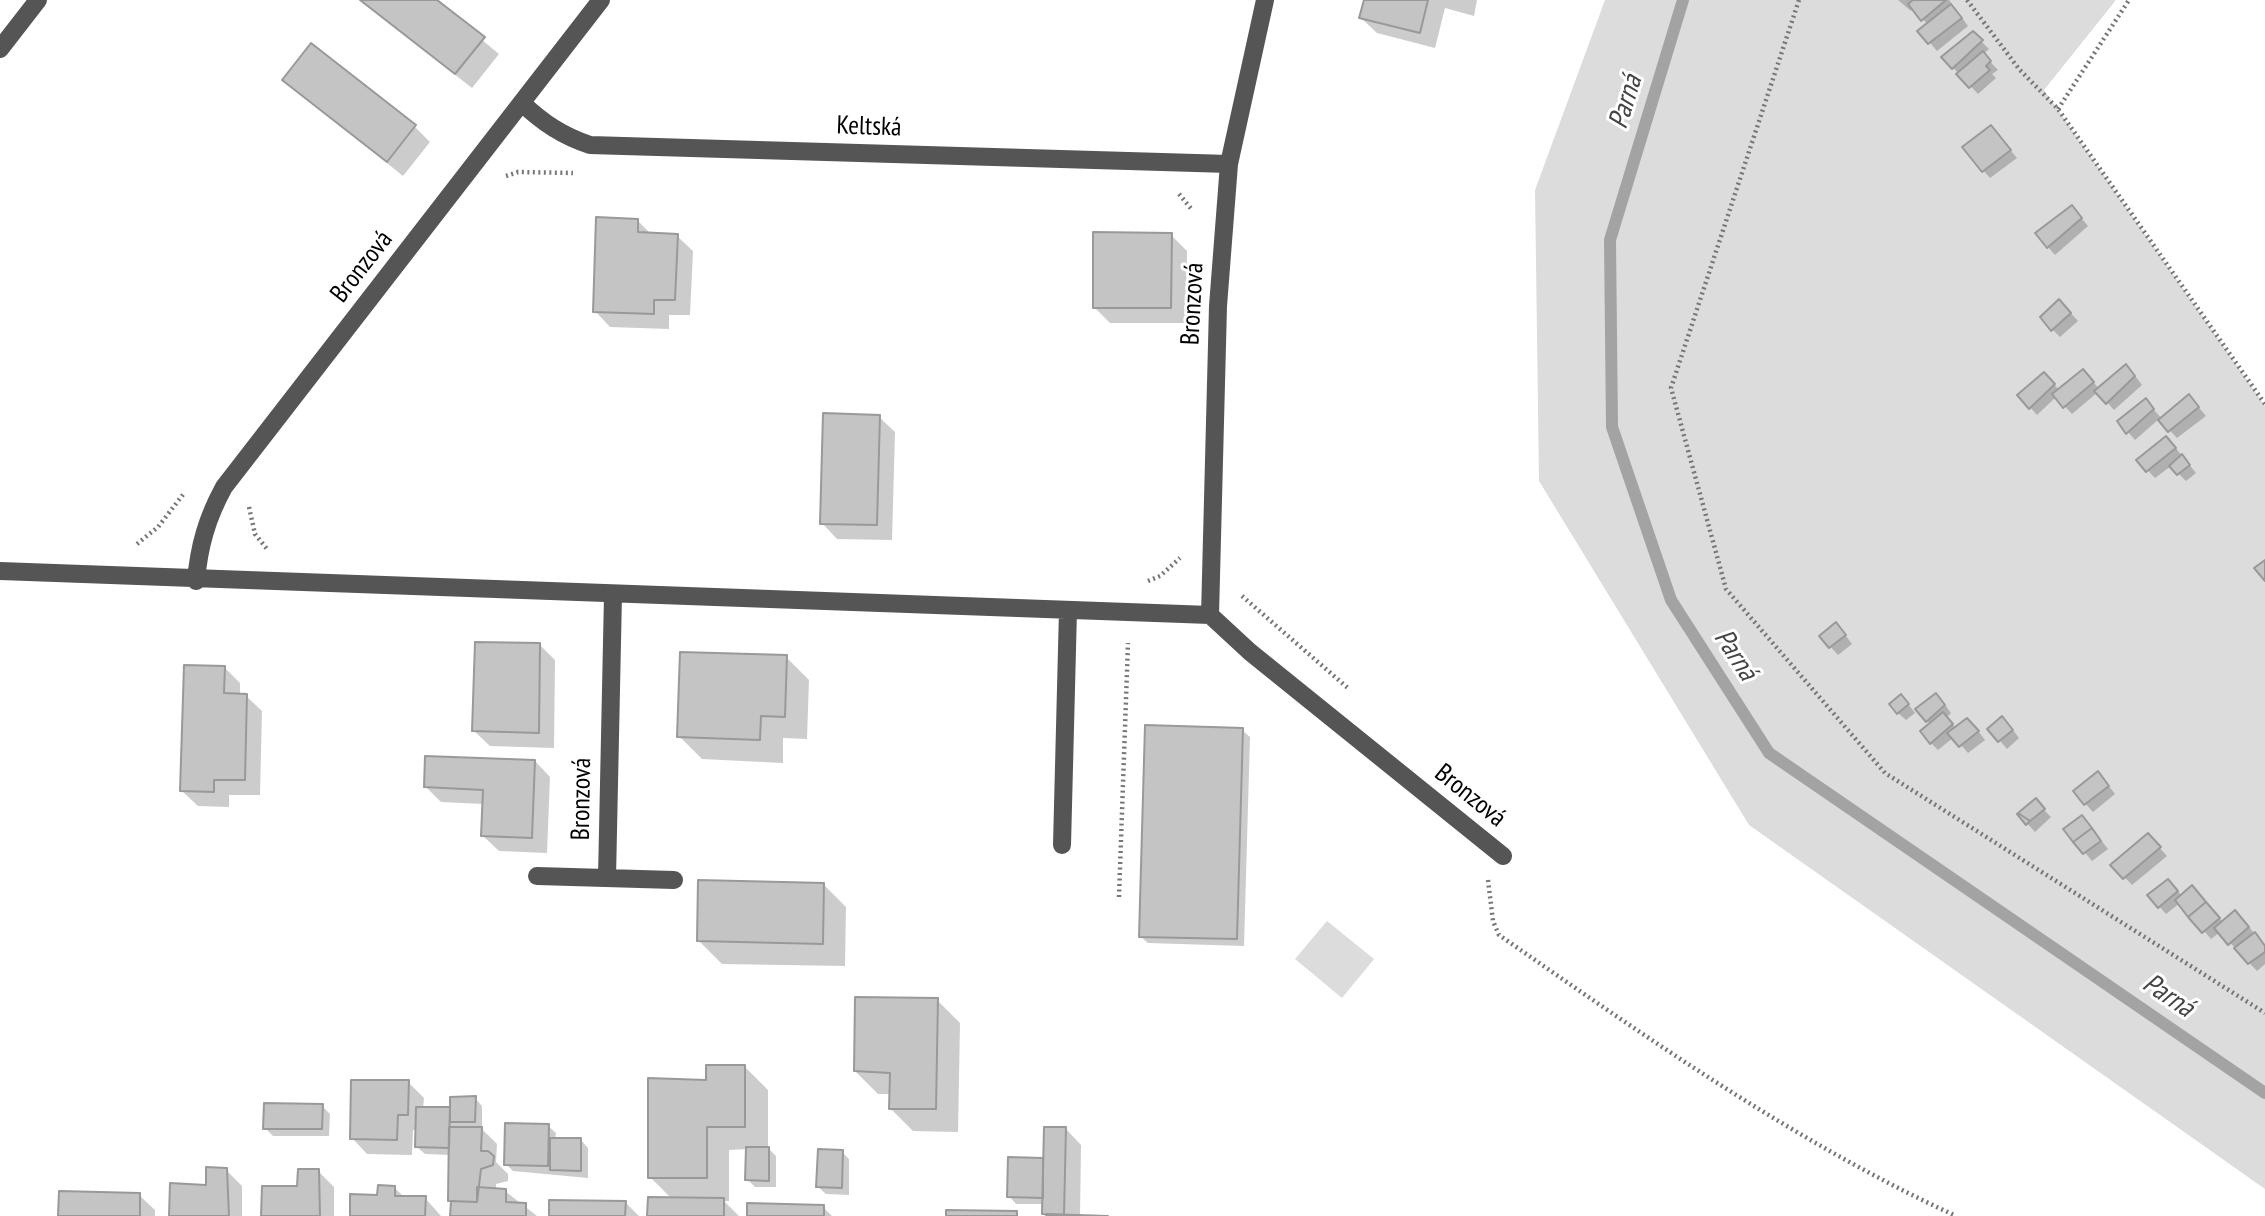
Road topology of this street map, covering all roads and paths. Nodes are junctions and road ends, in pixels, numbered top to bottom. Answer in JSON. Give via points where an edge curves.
{"nodes":[{"id":1,"x":38,"y":0,"type":"edge"},
{"id":2,"x":601,"y":0,"type":"edge"},
{"id":3,"x":1265,"y":0,"type":"edge"},
{"id":4,"x":1799,"y":0,"type":"edge"},
{"id":5,"x":1967,"y":0,"type":"edge"},
{"id":6,"x":2129,"y":0,"type":"edge"},
{"id":7,"x":0,"y":49,"type":"edge"},
{"id":8,"x":522,"y":103,"type":"junction"},
{"id":9,"x":2058,"y":109,"type":"junction"},
{"id":10,"x":1229,"y":164,"type":"junction"},
{"id":11,"x":2265,"y":404,"type":"edge"},
{"id":12,"x":191,"y":486,"type":"dead end"},
{"id":13,"x":135,"y":545,"type":"dead end"},
{"id":14,"x":0,"y":571,"type":"edge"},
{"id":15,"x":196,"y":581,"type":"junction"},
{"id":16,"x":1238,"y":589,"type":"dead end"},
{"id":17,"x":613,"y":594,"type":"junction"},
{"id":18,"x":1068,"y":610,"type":"junction"},
{"id":19,"x":1210,"y":615,"type":"junction"},
{"id":20,"x":1128,"y":639,"type":"dead end"},
{"id":21,"x":1355,"y":694,"type":"dead end"},
{"id":22,"x":1062,"y":845,"type":"dead end"},
{"id":23,"x":1503,"y":856,"type":"dead end"},
{"id":24,"x":1488,"y":875,"type":"dead end"},
{"id":25,"x":537,"y":876,"type":"dead end"},
{"id":26,"x":607,"y":878,"type":"junction"},
{"id":27,"x":674,"y":880,"type":"dead end"},
{"id":28,"x":1119,"y":897,"type":"dead end"},
{"id":29,"x":2265,"y":1013,"type":"edge"},
{"id":30,"x":1956,"y":1216,"type":"edge"}],
"edges":[{"from":1,"to":7,"type":"street"},
{"from":2,"to":8,"type":"street","name":"Bronzová"},
{"from":3,"to":10,"type":"street","name":"Bronzová"},
{"from":4,"to":29,"type":"path","via":[[1671,388],[1726,589],[1885,773]]},
{"from":5,"to":9,"type":"path","via":[[2019,69]]},
{"from":6,"to":9,"type":"path"},
{"from":8,"to":10,"type":"street","name":"Keltská","via":[[541,122],[590,145]]},
{"from":8,"to":15,"type":"street","name":"Bronzová","via":[[224,487],[198,550]]},
{"from":9,"to":11,"type":"path"},
{"from":10,"to":19,"type":"street","name":"Bronzová","via":[[1218,306]]},
{"from":12,"to":13,"type":"path","via":[[148,538]]},
{"from":14,"to":15,"type":"street"},
{"from":15,"to":17,"type":"street"},
{"from":16,"to":21,"type":"path"},
{"from":17,"to":18,"type":"street"},
{"from":17,"to":26,"type":"street","name":"Bronzová"},
{"from":18,"to":19,"type":"street"},
{"from":18,"to":22,"type":"street"},
{"from":19,"to":23,"type":"street","name":"Bronzová"},
{"from":20,"to":28,"type":"path"},
{"from":24,"to":30,"type":"path","via":[[1493,921],[1499,934],[1691,1068],[1815,1143]]},
{"from":25,"to":26,"type":"street","name":"Bronzová"},
{"from":26,"to":27,"type":"street","name":"Bronzová"}]}
